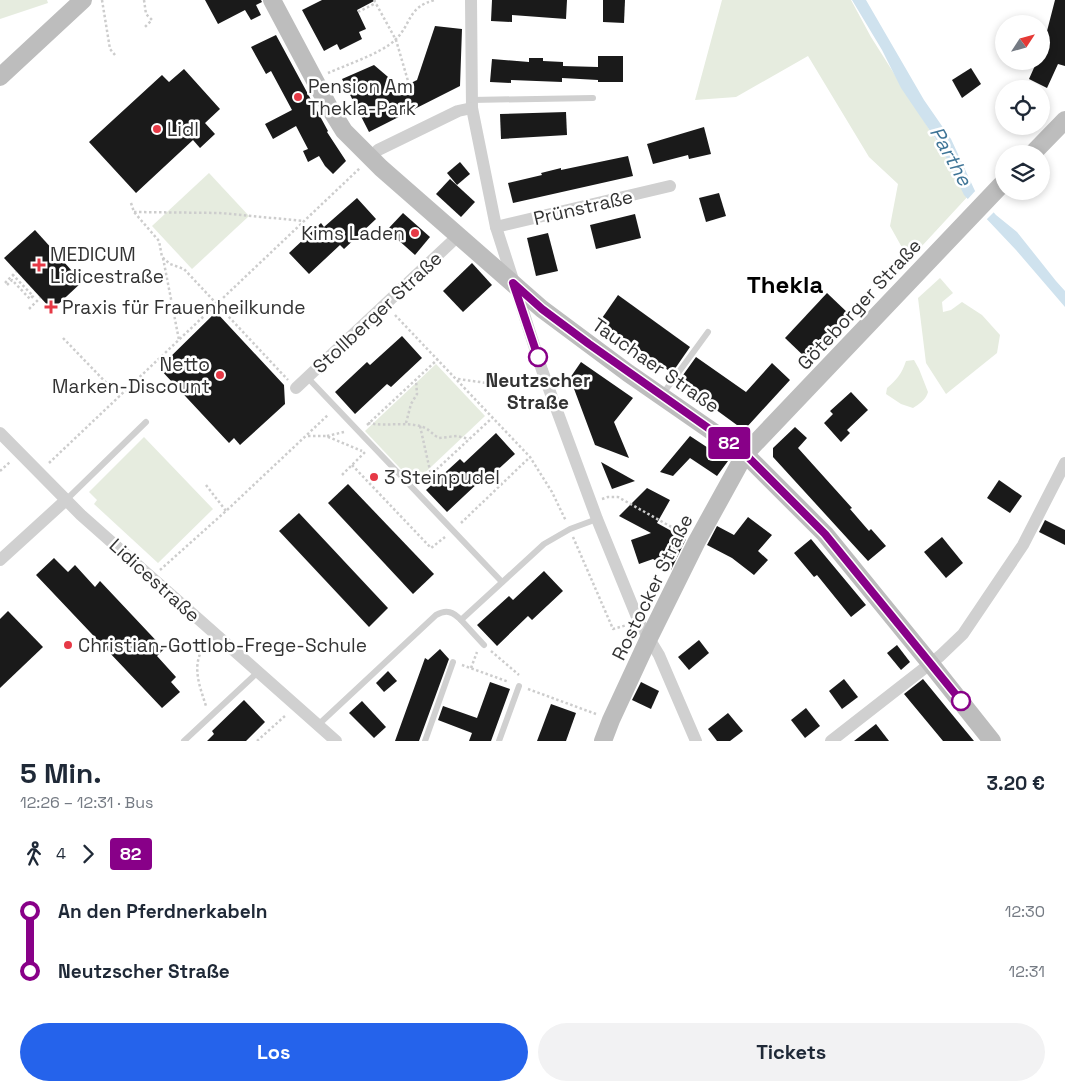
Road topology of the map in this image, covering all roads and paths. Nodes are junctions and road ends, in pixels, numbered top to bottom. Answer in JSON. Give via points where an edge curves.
{"nodes":[{"id":1,"x":83,"y":0,"type":"edge"},
{"id":2,"x":102,"y":0,"type":"edge"},
{"id":3,"x":144,"y":0,"type":"edge"},
{"id":4,"x":272,"y":0,"type":"edge"},
{"id":5,"x":435,"y":0,"type":"edge"},
{"id":6,"x":471,"y":0,"type":"edge"},
{"id":7,"x":375,"y":2,"type":"edge"},
{"id":8,"x":358,"y":12,"type":"dead end"},
{"id":9,"x":144,"y":27,"type":"dead end"},
{"id":10,"x":396,"y":40,"type":"junction"},
{"id":11,"x":115,"y":55,"type":"dead end"},
{"id":12,"x":0,"y":77,"type":"edge"},
{"id":13,"x":315,"y":80,"type":"junction"},
{"id":14,"x":408,"y":81,"type":"dead end"},
{"id":15,"x":594,"y":98,"type":"dead end"},
{"id":16,"x":472,"y":104,"type":"junction"},
{"id":17,"x":1065,"y":120,"type":"edge"},
{"id":18,"x":1041,"y":145,"type":"edge"},
{"id":19,"x":370,"y":158,"type":"junction"},
{"id":20,"x":670,"y":186,"type":"dead end"},
{"id":21,"x":995,"y":191,"type":"edge"},
{"id":22,"x":131,"y":203,"type":"dead end"},
{"id":23,"x":134,"y":212,"type":"junction"},
{"id":24,"x":304,"y":221,"type":"junction"},
{"id":25,"x":496,"y":227,"type":"junction"},
{"id":26,"x":459,"y":235,"type":"junction"},
{"id":27,"x":162,"y":257,"type":"junction"},
{"id":28,"x":16,"y":272,"type":"dead end"},
{"id":29,"x":13,"y":275,"type":"junction"},
{"id":30,"x":513,"y":283,"type":"junction"},
{"id":31,"x":40,"y":298,"type":"dead end"},
{"id":32,"x":217,"y":303,"type":"junction"},
{"id":33,"x":385,"y":305,"type":"junction"},
{"id":34,"x":29,"y":309,"type":"dead end"},
{"id":35,"x":708,"y":332,"type":"dead end"},
{"id":36,"x":63,"y":338,"type":"dead end"},
{"id":37,"x":178,"y":340,"type":"junction"},
{"id":38,"x":438,"y":359,"type":"junction"},
{"id":39,"x":542,"y":370,"type":"junction"},
{"id":40,"x":307,"y":377,"type":"junction"},
{"id":41,"x":457,"y":379,"type":"junction"},
{"id":42,"x":416,"y":380,"type":"junction"},
{"id":43,"x":296,"y":388,"type":"joint"},
{"id":44,"x":119,"y":396,"type":"junction"},
{"id":45,"x":661,"y":396,"type":"junction"},
{"id":46,"x":336,"y":408,"type":"junction"},
{"id":47,"x":492,"y":418,"type":"junction"},
{"id":48,"x":146,"y":422,"type":"dead end"},
{"id":49,"x":368,"y":423,"type":"junction"},
{"id":50,"x":406,"y":424,"type":"junction"},
{"id":51,"x":420,"y":426,"type":"junction"},
{"id":52,"x":357,"y":431,"type":"junction"},
{"id":53,"x":0,"y":433,"type":"edge"},
{"id":54,"x":306,"y":436,"type":"junction"},
{"id":55,"x":326,"y":436,"type":"junction"},
{"id":56,"x":469,"y":439,"type":"junction"},
{"id":57,"x":371,"y":446,"type":"junction"},
{"id":58,"x":364,"y":452,"type":"junction"},
{"id":59,"x":745,"y":454,"type":"junction"},
{"id":60,"x":530,"y":457,"type":"junction"},
{"id":61,"x":1065,"y":463,"type":"edge"},
{"id":62,"x":352,"y":465,"type":"junction"},
{"id":63,"x":38,"y":473,"type":"junction"},
{"id":64,"x":431,"y":475,"type":"junction"},
{"id":65,"x":342,"y":476,"type":"dead end"},
{"id":66,"x":206,"y":485,"type":"dead end"},
{"id":67,"x":414,"y":492,"type":"junction"},
{"id":68,"x":66,"y":500,"type":"junction"},
{"id":69,"x":592,"y":504,"type":"junction"},
{"id":70,"x":226,"y":511,"type":"junction"},
{"id":71,"x":597,"y":519,"type":"junction"},
{"id":72,"x":570,"y":529,"type":"junction"},
{"id":73,"x":452,"y":531,"type":"junction"},
{"id":74,"x":697,"y":541,"type":"junction"},
{"id":75,"x":0,"y":560,"type":"edge"},
{"id":76,"x":152,"y":577,"type":"junction"},
{"id":77,"x":502,"y":582,"type":"junction"},
{"id":78,"x":461,"y":620,"type":"junction"},
{"id":79,"x":639,"y":622,"type":"junction"},
{"id":80,"x":649,"y":638,"type":"junction"},
{"id":81,"x":482,"y":644,"type":"junction"},
{"id":82,"x":202,"y":650,"type":"dead end"},
{"id":83,"x":453,"y":662,"type":"joint"},
{"id":84,"x":930,"y":662,"type":"junction"},
{"id":85,"x":471,"y":668,"type":"junction"},
{"id":86,"x":258,"y":672,"type":"junction"},
{"id":87,"x":525,"y":681,"type":"dead end"},
{"id":88,"x":519,"y":686,"type":"junction"},
{"id":89,"x":531,"y":687,"type":"dead end"},
{"id":90,"x":536,"y":692,"type":"junction"},
{"id":91,"x":296,"y":705,"type":"junction"},
{"id":92,"x":209,"y":718,"type":"junction"},
{"id":93,"x":611,"y":720,"type":"junction"},
{"id":94,"x":318,"y":725,"type":"junction"},
{"id":95,"x":184,"y":741,"type":"edge"},
{"id":96,"x":257,"y":741,"type":"edge"},
{"id":97,"x":336,"y":741,"type":"edge"},
{"id":98,"x":425,"y":741,"type":"edge"},
{"id":99,"x":499,"y":741,"type":"edge"},
{"id":100,"x":604,"y":741,"type":"edge"},
{"id":101,"x":696,"y":741,"type":"edge"},
{"id":102,"x":831,"y":741,"type":"edge"},
{"id":103,"x":992,"y":741,"type":"edge"}],
"edges":[{"from":1,"to":12,"type":"main road"},
{"from":2,"to":11,"type":"path","via":[[110,49]]},
{"from":3,"to":9,"type":"path","via":[[146,14],[152,20]]},
{"from":4,"to":13,"type":"main road","name":"Tauchaer Straße"},
{"from":5,"to":10,"type":"path","via":[[418,7]]},
{"from":6,"to":16,"type":"street"},
{"from":7,"to":8,"type":"path"},
{"from":7,"to":10,"type":"path"},
{"from":10,"to":13,"type":"path"},
{"from":10,"to":14,"type":"path"},
{"from":13,"to":19,"type":"main road","name":"Tauchaer Straße","via":[[344,131]]},
{"from":15,"to":16,"type":"lane"},
{"from":16,"to":19,"type":"street","via":[[378,150]]},
{"from":16,"to":25,"type":"street"},
{"from":17,"to":18,"type":"main road"},
{"from":19,"to":24,"type":"path"},
{"from":19,"to":26,"type":"main road","name":"Tauchaer Straße"},
{"from":20,"to":25,"type":"street","name":"Prünstraße"},
{"from":21,"to":59,"type":"main road","name":"Göteborger Straße"},
{"from":22,"to":23,"type":"path"},
{"from":23,"to":24,"type":"path","via":[[220,213]]},
{"from":23,"to":27,"type":"path","via":[[158,241]]},
{"from":24,"to":32,"type":"path"},
{"from":25,"to":30,"type":"street"},
{"from":26,"to":30,"type":"main road","name":"Tauchaer Straße"},
{"from":26,"to":33,"type":"street","name":"Stollberger Straße"},
{"from":27,"to":32,"type":"path","via":[[184,270]]},
{"from":27,"to":37,"type":"path"},
{"from":28,"to":29,"type":"path"},
{"from":29,"to":29,"type":"path","via":[[6,284],[12,280],[30,299],[33,296]]},
{"from":30,"to":39,"type":"street"},
{"from":30,"to":45,"type":"main road","name":"Tauchaer Straße","via":[[542,309]]},
{"from":31,"to":34,"type":"path"},
{"from":32,"to":37,"type":"path"},
{"from":32,"to":43,"type":"path"},
{"from":33,"to":38,"type":"path"},
{"from":33,"to":40,"type":"street","name":"Stollberger Straße"},
{"from":35,"to":45,"type":"lane"},
{"from":36,"to":44,"type":"path"},
{"from":37,"to":44,"type":"path"},
{"from":38,"to":41,"type":"path"},
{"from":38,"to":42,"type":"path"},
{"from":39,"to":41,"type":"path","via":[[494,384]]},
{"from":39,"to":69,"type":"street"},
{"from":40,"to":43,"type":"street","name":"Stollberger Straße"},
{"from":40,"to":46,"type":"lane"},
{"from":41,"to":47,"type":"path"},
{"from":42,"to":49,"type":"path"},
{"from":42,"to":50,"type":"path","via":[[417,394],[410,404]]},
{"from":44,"to":63,"type":"path"},
{"from":45,"to":59,"type":"main road","name":"Tauchaer Straße"},
{"from":46,"to":52,"type":"lane"},
{"from":46,"to":54,"type":"path"},
{"from":47,"to":56,"type":"path"},
{"from":47,"to":60,"type":"path"},
{"from":48,"to":68,"type":"lane"},
{"from":49,"to":50,"type":"path"},
{"from":49,"to":52,"type":"path"},
{"from":50,"to":51,"type":"path"},
{"from":51,"to":56,"type":"path","via":[[439,438],[458,436]]},
{"from":51,"to":64,"type":"path"},
{"from":52,"to":55,"type":"path"},
{"from":52,"to":57,"type":"lane"},
{"from":53,"to":63,"type":"street","name":"Lidicestraße"},
{"from":54,"to":55,"type":"path"},
{"from":54,"to":70,"type":"path"},
{"from":55,"to":58,"type":"path"},
{"from":56,"to":64,"type":"path"},
{"from":57,"to":58,"type":"path"},
{"from":57,"to":67,"type":"lane"},
{"from":58,"to":62,"type":"path"},
{"from":59,"to":74,"type":"main road","name":"Rostocker Straße"},
{"from":59,"to":84,"type":"main road","name":"Tauchaer Straße","via":[[825,534]]},
{"from":60,"to":72,"type":"path"},
{"from":60,"to":73,"type":"path"},
{"from":61,"to":84,"type":"street","via":[[1023,545],[969,626],[946,651]]},
{"from":62,"to":65,"type":"path"},
{"from":62,"to":73,"type":"path","via":[[431,548]]},
{"from":63,"to":68,"type":"street","name":"Lidicestraße"},
{"from":64,"to":67,"type":"path"},
{"from":66,"to":70,"type":"path"},
{"from":67,"to":73,"type":"lane"},
{"from":68,"to":75,"type":"street"},
{"from":68,"to":76,"type":"street","name":"Lidicestraße"},
{"from":69,"to":71,"type":"street"},
{"from":69,"to":74,"type":"path","via":[[608,497],[618,497]]},
{"from":70,"to":76,"type":"path"},
{"from":71,"to":72,"type":"lane"},
{"from":71,"to":79,"type":"street"},
{"from":72,"to":77,"type":"lane","via":[[544,544]]},
{"from":72,"to":79,"type":"path","via":[[613,629]]},
{"from":73,"to":77,"type":"lane"},
{"from":74,"to":80,"type":"main road","name":"Rostocker Straße"},
{"from":76,"to":86,"type":"street","name":"Lidicestraße"},
{"from":77,"to":78,"type":"lane"},
{"from":78,"to":81,"type":"lane"},
{"from":78,"to":94,"type":"lane","via":[[451,612],[443,611],[436,615]]},
{"from":79,"to":80,"type":"street"},
{"from":80,"to":93,"type":"main road","name":"Rostocker Straße"},
{"from":80,"to":101,"type":"street"},
{"from":81,"to":85,"type":"path"},
{"from":81,"to":87,"type":"path"},
{"from":82,"to":92,"type":"path","via":[[196,667]]},
{"from":83,"to":85,"type":"path"},
{"from":83,"to":98,"type":"lane"},
{"from":84,"to":102,"type":"street"},
{"from":84,"to":103,"type":"main road","name":"Tauchaer Straße"},
{"from":85,"to":88,"type":"path"},
{"from":86,"to":91,"type":"street","name":"Lidicestraße"},
{"from":86,"to":92,"type":"lane"},
{"from":88,"to":90,"type":"path"},
{"from":88,"to":99,"type":"lane"},
{"from":89,"to":90,"type":"path"},
{"from":90,"to":93,"type":"path"},
{"from":91,"to":94,"type":"street","name":"Lidicestraße"},
{"from":91,"to":96,"type":"path"},
{"from":92,"to":95,"type":"lane"},
{"from":93,"to":100,"type":"main road","name":"Rostocker Straße"},
{"from":94,"to":97,"type":"street","name":"Lidicestraße"}]}
